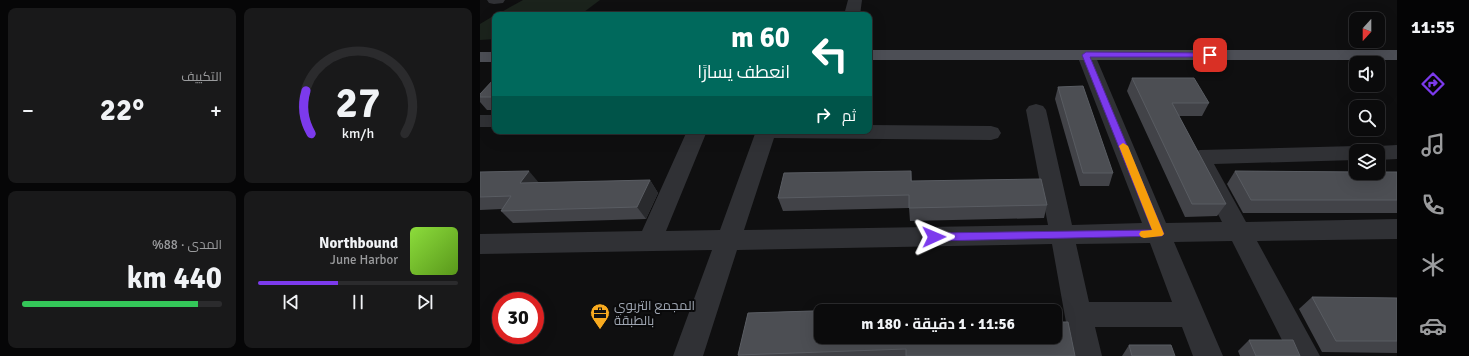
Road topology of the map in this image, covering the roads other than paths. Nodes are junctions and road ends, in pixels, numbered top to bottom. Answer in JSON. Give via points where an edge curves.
{"nodes":[{"id":1,"x":494,"y":0,"type":"edge"},
{"id":2,"x":498,"y":0,"type":"edge"},
{"id":3,"x":855,"y":0,"type":"edge"},
{"id":4,"x":853,"y":12,"type":"edge"},
{"id":5,"x":872,"y":55,"type":"edge"},
{"id":6,"x":1086,"y":55,"type":"junction"},
{"id":7,"x":1397,"y":55,"type":"edge"},
{"id":8,"x":480,"y":57,"type":"edge"},
{"id":9,"x":492,"y":57,"type":"edge"},
{"id":10,"x":1036,"y":110,"type":"dead end"},
{"id":11,"x":480,"y":121,"type":"edge"},
{"id":12,"x":492,"y":121,"type":"edge"},
{"id":13,"x":872,"y":132,"type":"edge"},
{"id":14,"x":991,"y":133,"type":"dead end"},
{"id":15,"x":696,"y":134,"type":"edge"},
{"id":16,"x":765,"y":134,"type":"edge"},
{"id":17,"x":1385,"y":152,"type":"edge"},
{"id":18,"x":1397,"y":152,"type":"edge"},
{"id":19,"x":1349,"y":153,"type":"edge"},
{"id":20,"x":1397,"y":229,"type":"edge"},
{"id":21,"x":1240,"y":232,"type":"junction"},
{"id":22,"x":1159,"y":234,"type":"junction"},
{"id":23,"x":1062,"y":235,"type":"junction"},
{"id":24,"x":728,"y":240,"type":"junction"},
{"id":25,"x":649,"y":242,"type":"junction"},
{"id":26,"x":480,"y":244,"type":"edge"},
{"id":27,"x":1191,"y":314,"type":"junction"},
{"id":28,"x":1078,"y":315,"type":"junction"},
{"id":29,"x":688,"y":356,"type":"edge"},
{"id":30,"x":1087,"y":356,"type":"edge"},
{"id":31,"x":1208,"y":356,"type":"edge"},
{"id":32,"x":1305,"y":356,"type":"edge"}],
"edges":[{"from":1,"to":2,"type":"street"},
{"from":3,"to":4,"type":"street"},
{"from":5,"to":6,"type":"main road"},
{"from":6,"to":7,"type":"main road"},
{"from":6,"to":22,"type":"street"},
{"from":8,"to":9,"type":"main road"},
{"from":10,"to":23,"type":"street"},
{"from":11,"to":12,"type":"street"},
{"from":13,"to":14,"type":"street"},
{"from":15,"to":25,"type":"street"},
{"from":16,"to":24,"type":"street"},
{"from":17,"to":18,"type":"street"},
{"from":19,"to":21,"type":"street","via":[[1200,157]]},
{"from":20,"to":21,"type":"street"},
{"from":21,"to":22,"type":"street"},
{"from":21,"to":32,"type":"street"},
{"from":22,"to":23,"type":"street"},
{"from":22,"to":27,"type":"street"},
{"from":23,"to":24,"type":"street"},
{"from":23,"to":28,"type":"street"},
{"from":24,"to":25,"type":"street"},
{"from":24,"to":29,"type":"street"},
{"from":25,"to":26,"type":"street"},
{"from":27,"to":28,"type":"street"},
{"from":27,"to":31,"type":"street"},
{"from":28,"to":30,"type":"street"}]}
